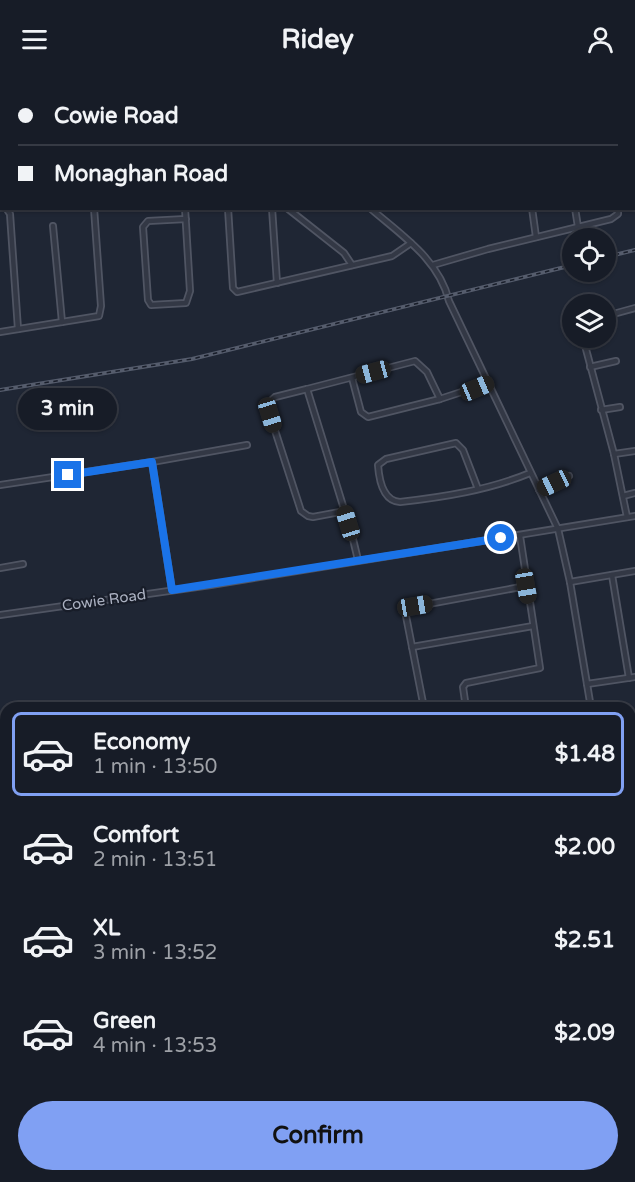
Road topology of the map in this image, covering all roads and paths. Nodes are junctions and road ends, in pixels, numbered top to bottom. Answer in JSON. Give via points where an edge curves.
{"nodes":[{"id":1,"x":7,"y":210,"type":"edge"},
{"id":2,"x":94,"y":210,"type":"edge"},
{"id":3,"x":185,"y":210,"type":"edge"},
{"id":4,"x":228,"y":210,"type":"edge"},
{"id":5,"x":272,"y":210,"type":"edge"},
{"id":6,"x":289,"y":210,"type":"edge"},
{"id":7,"x":372,"y":210,"type":"edge"},
{"id":8,"x":532,"y":210,"type":"edge"},
{"id":9,"x":575,"y":210,"type":"edge"},
{"id":10,"x":618,"y":210,"type":"edge"},
{"id":11,"x":186,"y":219,"type":"junction"},
{"id":12,"x":53,"y":226,"type":"dead end"},
{"id":13,"x":578,"y":227,"type":"junction"},
{"id":14,"x":536,"y":237,"type":"junction"},
{"id":15,"x":411,"y":243,"type":"junction"},
{"id":16,"x":352,"y":265,"type":"junction"},
{"id":17,"x":433,"y":265,"type":"junction"},
{"id":18,"x":277,"y":283,"type":"junction"},
{"id":19,"x":635,"y":308,"type":"edge"},
{"id":20,"x":616,"y":313,"type":"edge"},
{"id":21,"x":62,"y":322,"type":"junction"},
{"id":22,"x":18,"y":329,"type":"junction"},
{"id":23,"x":0,"y":332,"type":"edge"},
{"id":24,"x":585,"y":348,"type":"edge"},
{"id":25,"x":616,"y":361,"type":"dead end"},
{"id":26,"x":590,"y":367,"type":"junction"},
{"id":27,"x":352,"y":378,"type":"junction"},
{"id":28,"x":489,"y":383,"type":"junction"},
{"id":29,"x":306,"y":389,"type":"junction"},
{"id":30,"x":440,"y":399,"type":"junction"},
{"id":31,"x":620,"y":407,"type":"dead end"},
{"id":32,"x":601,"y":410,"type":"junction"},
{"id":33,"x":247,"y":445,"type":"dead end"},
{"id":34,"x":635,"y":451,"type":"edge"},
{"id":35,"x":614,"y":454,"type":"junction"},
{"id":36,"x":152,"y":462,"type":"junction"},
{"id":37,"x":530,"y":473,"type":"junction"},
{"id":38,"x":569,"y":476,"type":"dead end"},
{"id":39,"x":0,"y":485,"type":"edge"},
{"id":40,"x":478,"y":489,"type":"junction"},
{"id":41,"x":539,"y":490,"type":"junction"},
{"id":42,"x":635,"y":493,"type":"edge"},
{"id":43,"x":623,"y":496,"type":"junction"},
{"id":44,"x":345,"y":511,"type":"junction"},
{"id":45,"x":635,"y":516,"type":"edge"},
{"id":46,"x":627,"y":518,"type":"junction"},
{"id":47,"x":558,"y":529,"type":"junction"},
{"id":48,"x":520,"y":536,"type":"junction"},
{"id":49,"x":358,"y":560,"type":"junction"},
{"id":50,"x":23,"y":564,"type":"dead end"},
{"id":51,"x":0,"y":568,"type":"edge"},
{"id":52,"x":635,"y":571,"type":"edge"},
{"id":53,"x":612,"y":575,"type":"junction"},
{"id":54,"x":570,"y":582,"type":"junction"},
{"id":55,"x":526,"y":586,"type":"junction"},
{"id":56,"x":172,"y":590,"type":"junction"},
{"id":57,"x":0,"y":615,"type":"edge"},
{"id":58,"x":533,"y":626,"type":"junction"},
{"id":59,"x":412,"y":647,"type":"junction"},
{"id":60,"x":632,"y":677,"type":"edge"},
{"id":61,"x":587,"y":684,"type":"junction"},
{"id":62,"x":423,"y":702,"type":"edge"},
{"id":63,"x":465,"y":702,"type":"edge"},
{"id":64,"x":590,"y":702,"type":"edge"}],
"edges":[{"from":1,"to":22,"type":"street"},
{"from":2,"to":21,"type":"street","via":[[101,312],[99,316]]},
{"from":3,"to":11,"type":"street"},
{"from":4,"to":18,"type":"street","via":[[234,291]]},
{"from":5,"to":18,"type":"street"},
{"from":6,"to":16,"type":"street"},
{"from":7,"to":15,"type":"street"},
{"from":8,"to":14,"type":"street"},
{"from":9,"to":13,"type":"street"},
{"from":10,"to":13,"type":"street","via":[[611,219]]},
{"from":11,"to":11,"type":"street","via":[[189,298],[186,303],[153,306],[148,300],[143,226],[148,221]]},
{"from":12,"to":21,"type":"street"},
{"from":13,"to":14,"type":"street"},
{"from":14,"to":17,"type":"street"},
{"from":15,"to":16,"type":"street","via":[[392,256]]},
{"from":15,"to":17,"type":"street"},
{"from":16,"to":18,"type":"street"},
{"from":17,"to":28,"type":"street"},
{"from":19,"to":20,"type":"street"},
{"from":21,"to":22,"type":"street"},
{"from":22,"to":23,"type":"street"},
{"from":24,"to":26,"type":"street"},
{"from":25,"to":26,"type":"street"},
{"from":26,"to":32,"type":"street"},
{"from":27,"to":29,"type":"street"},
{"from":27,"to":30,"type":"street","via":[[415,361],[427,372]]},
{"from":27,"to":30,"type":"street","via":[[361,412],[368,417]]},
{"from":28,"to":30,"type":"street"},
{"from":28,"to":37,"type":"street"},
{"from":29,"to":44,"type":"street"},
{"from":29,"to":44,"type":"street","via":[[275,397],[268,403],[291,484],[304,514],[322,516]]},
{"from":31,"to":32,"type":"street"},
{"from":32,"to":35,"type":"street"},
{"from":33,"to":36,"type":"street"},
{"from":34,"to":35,"type":"street"},
{"from":35,"to":43,"type":"street"},
{"from":36,"to":39,"type":"street"},
{"from":36,"to":56,"type":"street"},
{"from":37,"to":40,"type":"street"},
{"from":37,"to":41,"type":"street"},
{"from":38,"to":41,"type":"street"},
{"from":40,"to":40,"type":"street","via":[[394,502],[387,497],[378,465],[386,459],[456,443],[463,450]]},
{"from":41,"to":47,"type":"street"},
{"from":42,"to":43,"type":"street"},
{"from":43,"to":46,"type":"street"},
{"from":44,"to":49,"type":"street"},
{"from":45,"to":46,"type":"street","name":"Cowie Road"},
{"from":46,"to":47,"type":"street","name":"Cowie Road"},
{"from":47,"to":48,"type":"street","name":"Cowie Road"},
{"from":47,"to":54,"type":"street"},
{"from":48,"to":49,"type":"street","name":"Cowie Road"},
{"from":48,"to":55,"type":"street"},
{"from":49,"to":56,"type":"street","name":"Cowie Road"},
{"from":50,"to":51,"type":"street"},
{"from":52,"to":53,"type":"street"},
{"from":53,"to":54,"type":"street"},
{"from":53,"to":60,"type":"street"},
{"from":54,"to":61,"type":"street"},
{"from":55,"to":58,"type":"street"},
{"from":55,"to":59,"type":"street","via":[[407,609]]},
{"from":56,"to":57,"type":"street","name":"Cowie Road"},
{"from":58,"to":59,"type":"street"},
{"from":58,"to":63,"type":"street","via":[[540,668],[466,683]]},
{"from":59,"to":62,"type":"street"},
{"from":60,"to":61,"type":"street"},
{"from":61,"to":64,"type":"street"}]}
